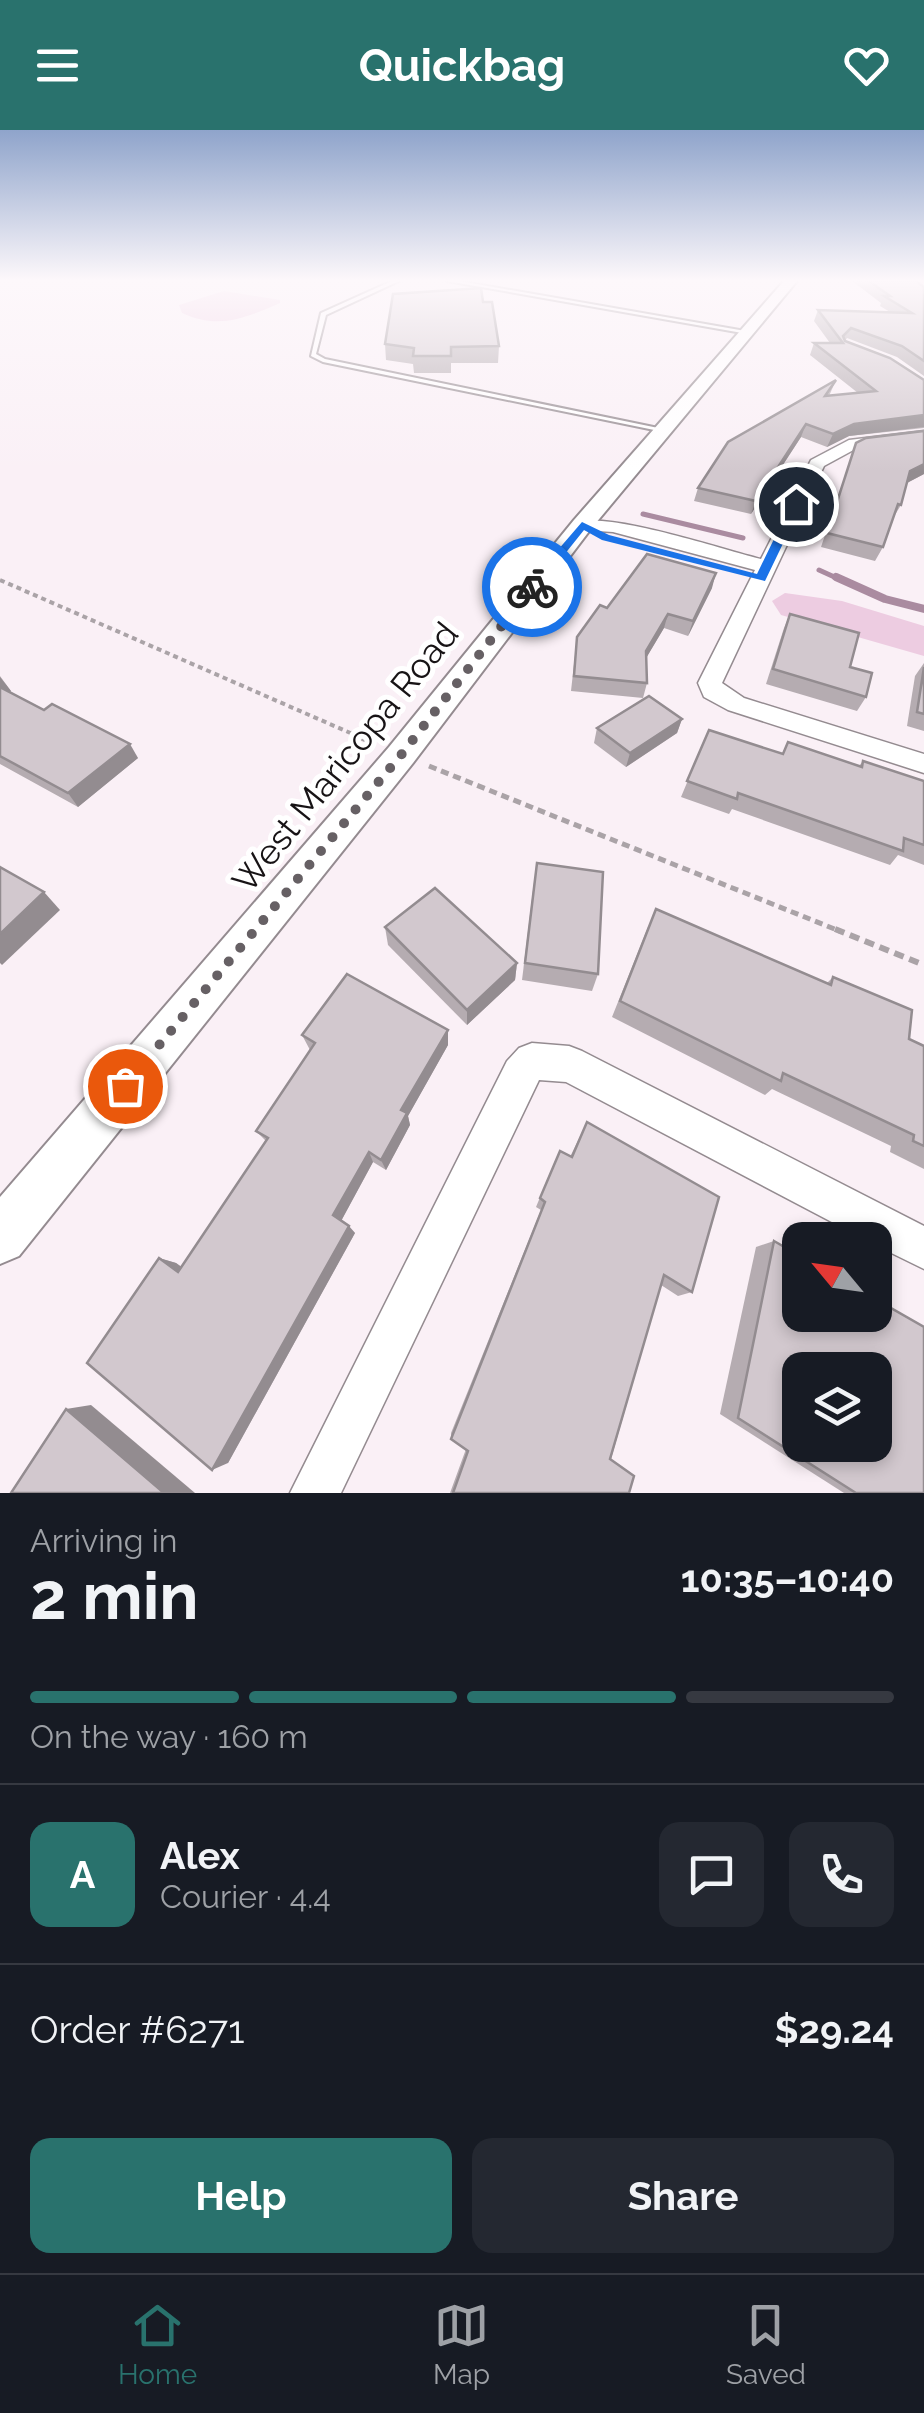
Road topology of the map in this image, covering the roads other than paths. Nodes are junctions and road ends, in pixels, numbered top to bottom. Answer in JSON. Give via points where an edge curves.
{"nodes":[{"id":1,"x":316,"y":345,"type":"edge"},
{"id":2,"x":737,"y":345,"type":"edge"},
{"id":3,"x":528,"y":387,"type":"dead end"},
{"id":4,"x":512,"y":399,"type":"junction"},
{"id":5,"x":664,"y":430,"type":"junction"},
{"id":6,"x":924,"y":435,"type":"edge"},
{"id":7,"x":582,"y":525,"type":"junction"},
{"id":8,"x":764,"y":573,"type":"junction"},
{"id":9,"x":924,"y":764,"type":"edge"},
{"id":10,"x":0,"y":1237,"type":"edge"},
{"id":11,"x":924,"y":1248,"type":"edge"},
{"id":12,"x":315,"y":1493,"type":"edge"}],
"edges":[{"from":1,"to":4,"type":"lane","via":[[314,355],[323,360]]},
{"from":2,"to":5,"type":"street","name":"West Maricopa Road"},
{"from":3,"to":4,"type":"lane"},
{"from":4,"to":5,"type":"lane"},
{"from":5,"to":7,"type":"street","name":"West Maricopa Road"},
{"from":6,"to":8,"type":"street","via":[[857,441],[818,463]]},
{"from":7,"to":8,"type":"street","via":[[606,538]]},
{"from":7,"to":10,"type":"street","name":"West Maricopa Road","via":[[401,755]]},
{"from":8,"to":9,"type":"street","via":[[712,675],[712,691]]},
{"from":11,"to":12,"type":"street","via":[[569,1064],[532,1061]]}]}
